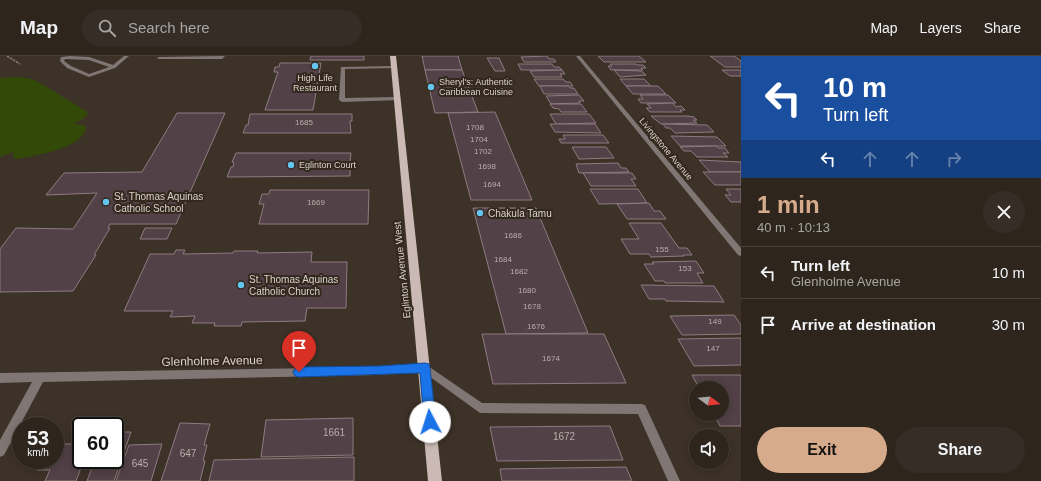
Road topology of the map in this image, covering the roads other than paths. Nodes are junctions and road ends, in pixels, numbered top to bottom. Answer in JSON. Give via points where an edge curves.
{"nodes":[{"id":1,"x":127,"y":56,"type":"edge"},
{"id":2,"x":223,"y":56,"type":"edge"},
{"id":3,"x":394,"y":56,"type":"edge"},
{"id":4,"x":578,"y":56,"type":"edge"},
{"id":5,"x":159,"y":58,"type":"dead end"},
{"id":6,"x":113,"y":67,"type":"junction"},
{"id":7,"x":395,"y":67,"type":"junction"},
{"id":8,"x":398,"y":99,"type":"junction"},
{"id":9,"x":741,"y":253,"type":"edge"},
{"id":10,"x":425,"y":368,"type":"junction"},
{"id":11,"x":0,"y":378,"type":"edge"},
{"id":12,"x":40,"y":378,"type":"junction"},
{"id":13,"x":0,"y":451,"type":"edge"},
{"id":14,"x":435,"y":481,"type":"edge"},
{"id":15,"x":674,"y":481,"type":"edge"}],
"edges":[{"from":1,"to":6,"type":"street"},
{"from":2,"to":5,"type":"street"},
{"from":3,"to":7,"type":"main road","name":"Eglinton Avenue West"},
{"from":4,"to":9,"type":"street","name":"Livingstone Avenue"},
{"from":6,"to":6,"type":"street","via":[[90,76],[62,61],[69,56],[92,56]]},
{"from":7,"to":8,"type":"main road","name":"Eglinton Avenue West"},
{"from":7,"to":8,"type":"street","via":[[343,68],[342,100]]},
{"from":8,"to":10,"type":"main road","name":"Eglinton Avenue West"},
{"from":10,"to":12,"type":"street","name":"Glenholme Avenue"},
{"from":10,"to":14,"type":"main road","name":"Eglinton Avenue West"},
{"from":10,"to":15,"type":"street","via":[[480,408],[641,409]]},
{"from":11,"to":12,"type":"street","name":"Glenholme Avenue"},
{"from":12,"to":13,"type":"street"}]}
